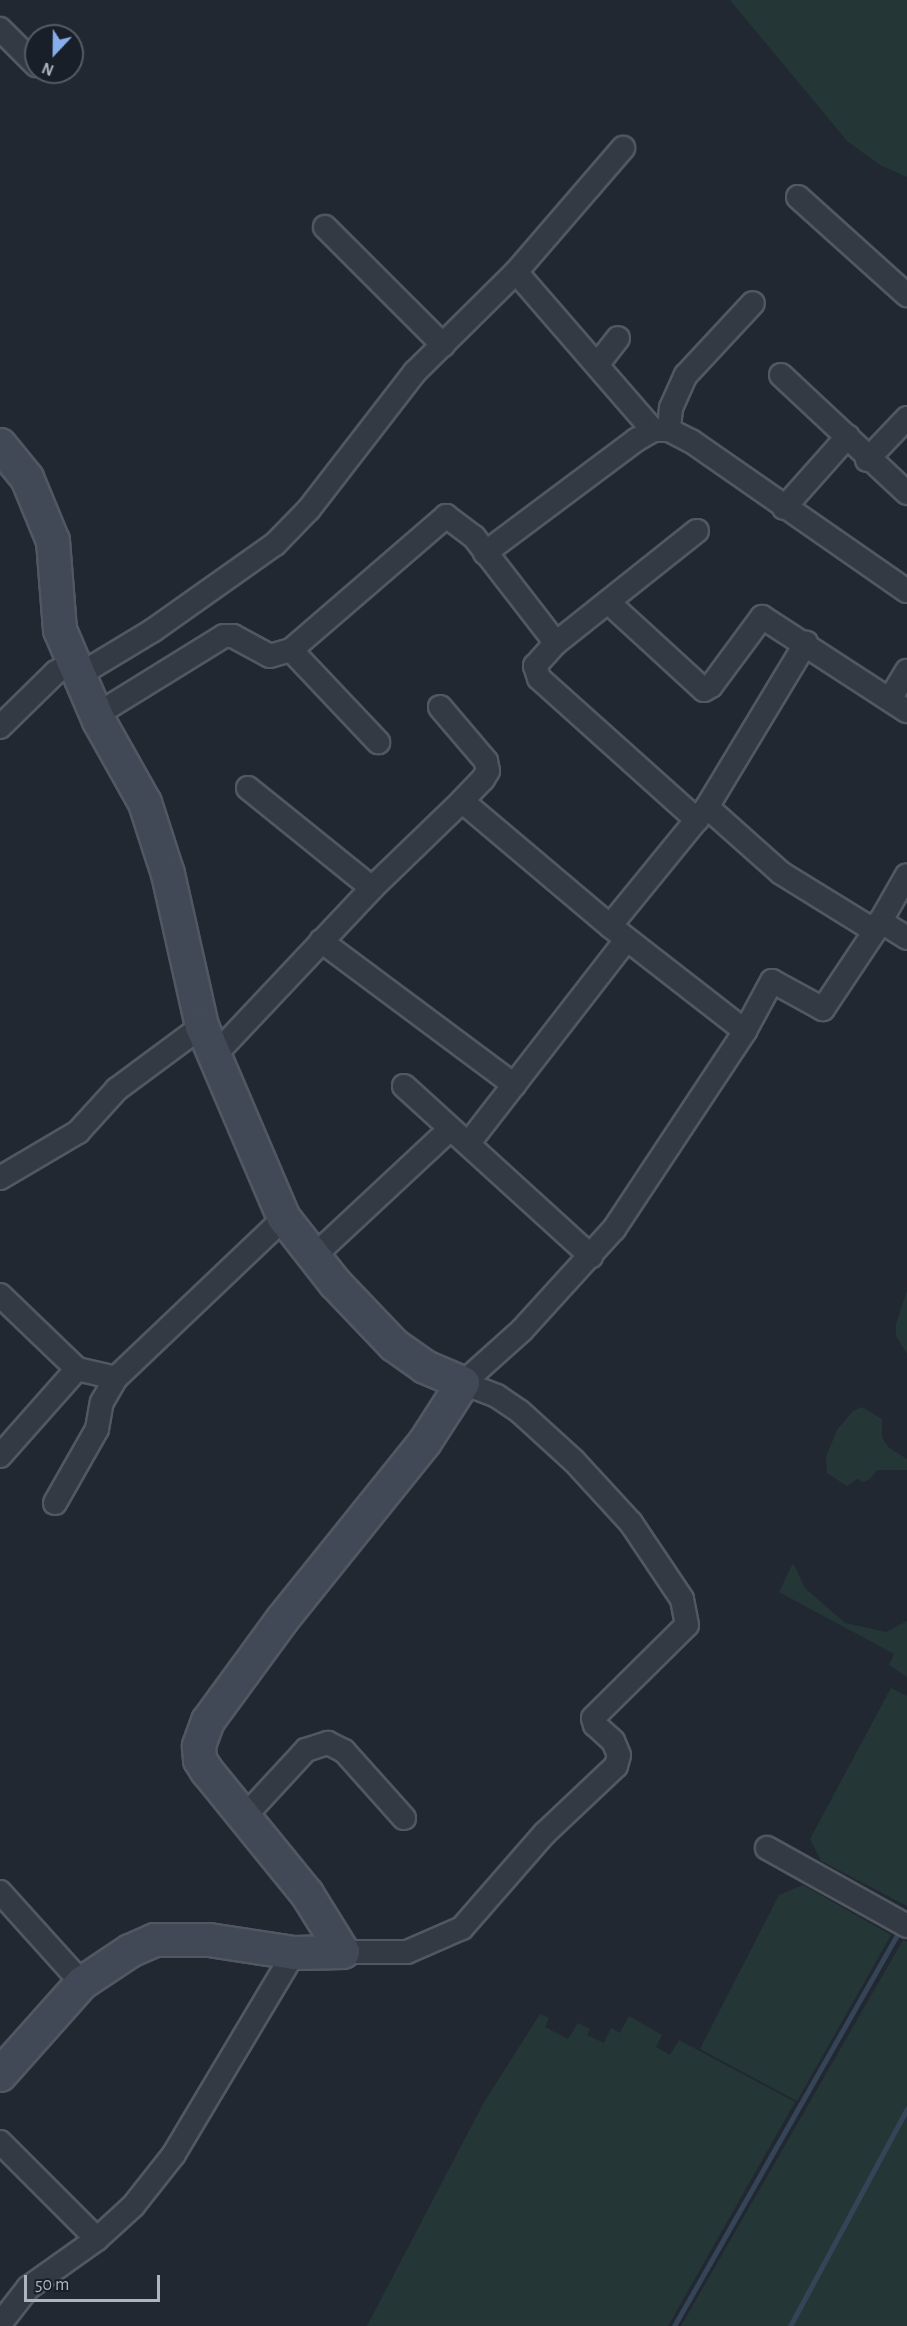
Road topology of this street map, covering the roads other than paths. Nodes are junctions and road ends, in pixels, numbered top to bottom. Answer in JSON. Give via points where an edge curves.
{"nodes":[{"id":1,"x":0,"y":29,"type":"edge"},
{"id":2,"x":24,"y":53,"type":"edge"},
{"id":3,"x":623,"y":148,"type":"dead end"},
{"id":4,"x":798,"y":197,"type":"dead end"},
{"id":5,"x":325,"y":226,"type":"dead end"},
{"id":6,"x":516,"y":272,"type":"junction"},
{"id":7,"x":907,"y":295,"type":"edge"},
{"id":8,"x":753,"y":303,"type":"dead end"},
{"id":9,"x":618,"y":338,"type":"dead end"},
{"id":10,"x":443,"y":345,"type":"junction"},
{"id":11,"x":597,"y":365,"type":"junction"},
{"id":12,"x":781,"y":375,"type":"dead end"},
{"id":13,"x":904,"y":427,"type":"edge"},
{"id":14,"x":661,"y":430,"type":"junction"},
{"id":15,"x":848,"y":436,"type":"junction"},
{"id":16,"x":0,"y":445,"type":"edge"},
{"id":17,"x":867,"y":460,"type":"junction"},
{"id":18,"x":907,"y":493,"type":"edge"},
{"id":19,"x":784,"y":508,"type":"junction"},
{"id":20,"x":697,"y":531,"type":"dead end"},
{"id":21,"x":485,"y":553,"type":"junction"},
{"id":22,"x":907,"y":591,"type":"edge"},
{"id":23,"x":608,"y":602,"type":"junction"},
{"id":24,"x":556,"y":643,"type":"junction"},
{"id":25,"x":806,"y":643,"type":"junction"},
{"id":26,"x":291,"y":650,"type":"junction"},
{"id":27,"x":77,"y":669,"type":"junction"},
{"id":28,"x":907,"y":671,"type":"edge"},
{"id":29,"x":898,"y":705,"type":"edge"},
{"id":30,"x":440,"y":707,"type":"dead end"},
{"id":31,"x":96,"y":715,"type":"junction"},
{"id":32,"x":0,"y":727,"type":"edge"},
{"id":33,"x":378,"y":742,"type":"dead end"},
{"id":34,"x":248,"y":788,"type":"dead end"},
{"id":35,"x":462,"y":801,"type":"junction"},
{"id":36,"x":702,"y":813,"type":"junction"},
{"id":37,"x":907,"y":875,"type":"edge"},
{"id":38,"x":372,"y":888,"type":"junction"},
{"id":39,"x":877,"y":926,"type":"junction"},
{"id":40,"x":618,"y":933,"type":"junction"},
{"id":41,"x":907,"y":938,"type":"edge"},
{"id":42,"x":321,"y":941,"type":"junction"},
{"id":43,"x":202,"y":1026,"type":"junction"},
{"id":44,"x":746,"y":1031,"type":"junction"},
{"id":45,"x":213,"y":1057,"type":"junction"},
{"id":46,"x":514,"y":1084,"type":"junction"},
{"id":47,"x":404,"y":1086,"type":"dead end"},
{"id":48,"x":450,"y":1129,"type":"junction"},
{"id":49,"x":468,"y":1144,"type":"junction"},
{"id":50,"x":0,"y":1178,"type":"edge"},
{"id":51,"x":284,"y":1218,"type":"junction"},
{"id":52,"x":314,"y":1256,"type":"junction"},
{"id":53,"x":591,"y":1256,"type":"junction"},
{"id":54,"x":0,"y":1295,"type":"edge"},
{"id":55,"x":77,"y":1369,"type":"junction"},
{"id":56,"x":116,"y":1378,"type":"junction"},
{"id":57,"x":463,"y":1383,"type":"junction"},
{"id":58,"x":0,"y":1456,"type":"edge"},
{"id":59,"x":55,"y":1503,"type":"dead end"},
{"id":60,"x":245,"y":1816,"type":"junction"},
{"id":61,"x":404,"y":1818,"type":"dead end"},
{"id":62,"x":767,"y":1848,"type":"dead end"},
{"id":63,"x":0,"y":1892,"type":"edge"},
{"id":64,"x":903,"y":1924,"type":"edge"},
{"id":65,"x":343,"y":1952,"type":"junction"},
{"id":66,"x":294,"y":1953,"type":"junction"},
{"id":67,"x":82,"y":1983,"type":"junction"},
{"id":68,"x":4,"y":2063,"type":"edge"},
{"id":69,"x":0,"y":2142,"type":"edge"},
{"id":70,"x":96,"y":2239,"type":"junction"},
{"id":71,"x":0,"y":2324,"type":"edge"}],
"edges":[{"from":1,"to":2,"type":"street"},
{"from":3,"to":6,"type":"street"},
{"from":4,"to":7,"type":"street"},
{"from":5,"to":10,"type":"street"},
{"from":6,"to":10,"type":"street"},
{"from":6,"to":11,"type":"street"},
{"from":8,"to":14,"type":"street","via":[[686,375]]},
{"from":9,"to":11,"type":"street"},
{"from":10,"to":27,"type":"street","via":[[416,372],[309,509],[275,543],[152,631]]},
{"from":11,"to":14,"type":"street"},
{"from":12,"to":15,"type":"street"},
{"from":13,"to":17,"type":"street"},
{"from":14,"to":19,"type":"street"},
{"from":14,"to":21,"type":"street"},
{"from":15,"to":17,"type":"street"},
{"from":15,"to":19,"type":"street"},
{"from":16,"to":27,"type":"street","via":[[27,478],[53,541],[60,630]]},
{"from":17,"to":18,"type":"street"},
{"from":19,"to":22,"type":"street"},
{"from":20,"to":23,"type":"street"},
{"from":21,"to":24,"type":"street"},
{"from":21,"to":26,"type":"street","via":[[461,525],[441,517]]},
{"from":23,"to":24,"type":"street"},
{"from":23,"to":25,"type":"street","via":[[704,690],[711,686],[760,618]]},
{"from":24,"to":36,"type":"street","via":[[537,661],[539,678]]},
{"from":25,"to":29,"type":"street"},
{"from":25,"to":36,"type":"street"},
{"from":26,"to":31,"type":"street","via":[[270,656],[233,636],[224,636]]},
{"from":26,"to":33,"type":"street"},
{"from":27,"to":31,"type":"street"},
{"from":27,"to":32,"type":"street","via":[[56,672]]},
{"from":28,"to":29,"type":"street"},
{"from":30,"to":35,"type":"street","via":[[486,761],[488,771]]},
{"from":31,"to":43,"type":"street","via":[[146,803],[168,874]]},
{"from":34,"to":38,"type":"street"},
{"from":35,"to":38,"type":"street"},
{"from":35,"to":40,"type":"street"},
{"from":36,"to":39,"type":"street","via":[[781,873]]},
{"from":36,"to":40,"type":"street"},
{"from":37,"to":39,"type":"street"},
{"from":38,"to":42,"type":"street"},
{"from":39,"to":41,"type":"street"},
{"from":39,"to":44,"type":"street","via":[[823,1009],[772,981]]},
{"from":40,"to":44,"type":"street"},
{"from":40,"to":46,"type":"street"},
{"from":42,"to":45,"type":"street"},
{"from":42,"to":46,"type":"street"},
{"from":43,"to":45,"type":"street"},
{"from":43,"to":50,"type":"street","via":[[117,1089],[78,1132]]},
{"from":44,"to":53,"type":"street","via":[[614,1229]]},
{"from":45,"to":51,"type":"street"},
{"from":46,"to":49,"type":"street"},
{"from":47,"to":48,"type":"street"},
{"from":48,"to":49,"type":"street"},
{"from":48,"to":52,"type":"street"},
{"from":49,"to":53,"type":"street"},
{"from":51,"to":52,"type":"street"},
{"from":51,"to":56,"type":"street"},
{"from":52,"to":57,"type":"street","via":[[394,1345],[425,1367]]},
{"from":53,"to":57,"type":"street","via":[[522,1329]]},
{"from":54,"to":55,"type":"street"},
{"from":55,"to":56,"type":"street"},
{"from":55,"to":58,"type":"street"},
{"from":56,"to":59,"type":"street","via":[[102,1402],[97,1429]]},
{"from":57,"to":60,"type":"street","via":[[425,1442],[282,1620],[208,1721],[199,1746],[200,1760]]},
{"from":57,"to":65,"type":"street","via":[[497,1396],[519,1411],[574,1461],[631,1523],[682,1599],[687,1625],[593,1719],[613,1741],[619,1755],[616,1766],[544,1834],[462,1928],[407,1952]]},
{"from":60,"to":61,"type":"street","via":[[306,1750],[328,1743],[344,1751]]},
{"from":60,"to":65,"type":"street","via":[[307,1894]]},
{"from":62,"to":64,"type":"street"},
{"from":63,"to":67,"type":"street"},
{"from":65,"to":66,"type":"street"},
{"from":66,"to":67,"type":"street","via":[[209,1941],[155,1940],[130,1951]]},
{"from":66,"to":70,"type":"street","via":[[174,2154],[133,2206]]},
{"from":67,"to":68,"type":"street"},
{"from":69,"to":70,"type":"street"},
{"from":70,"to":71,"type":"street","via":[[28,2288]]}]}
